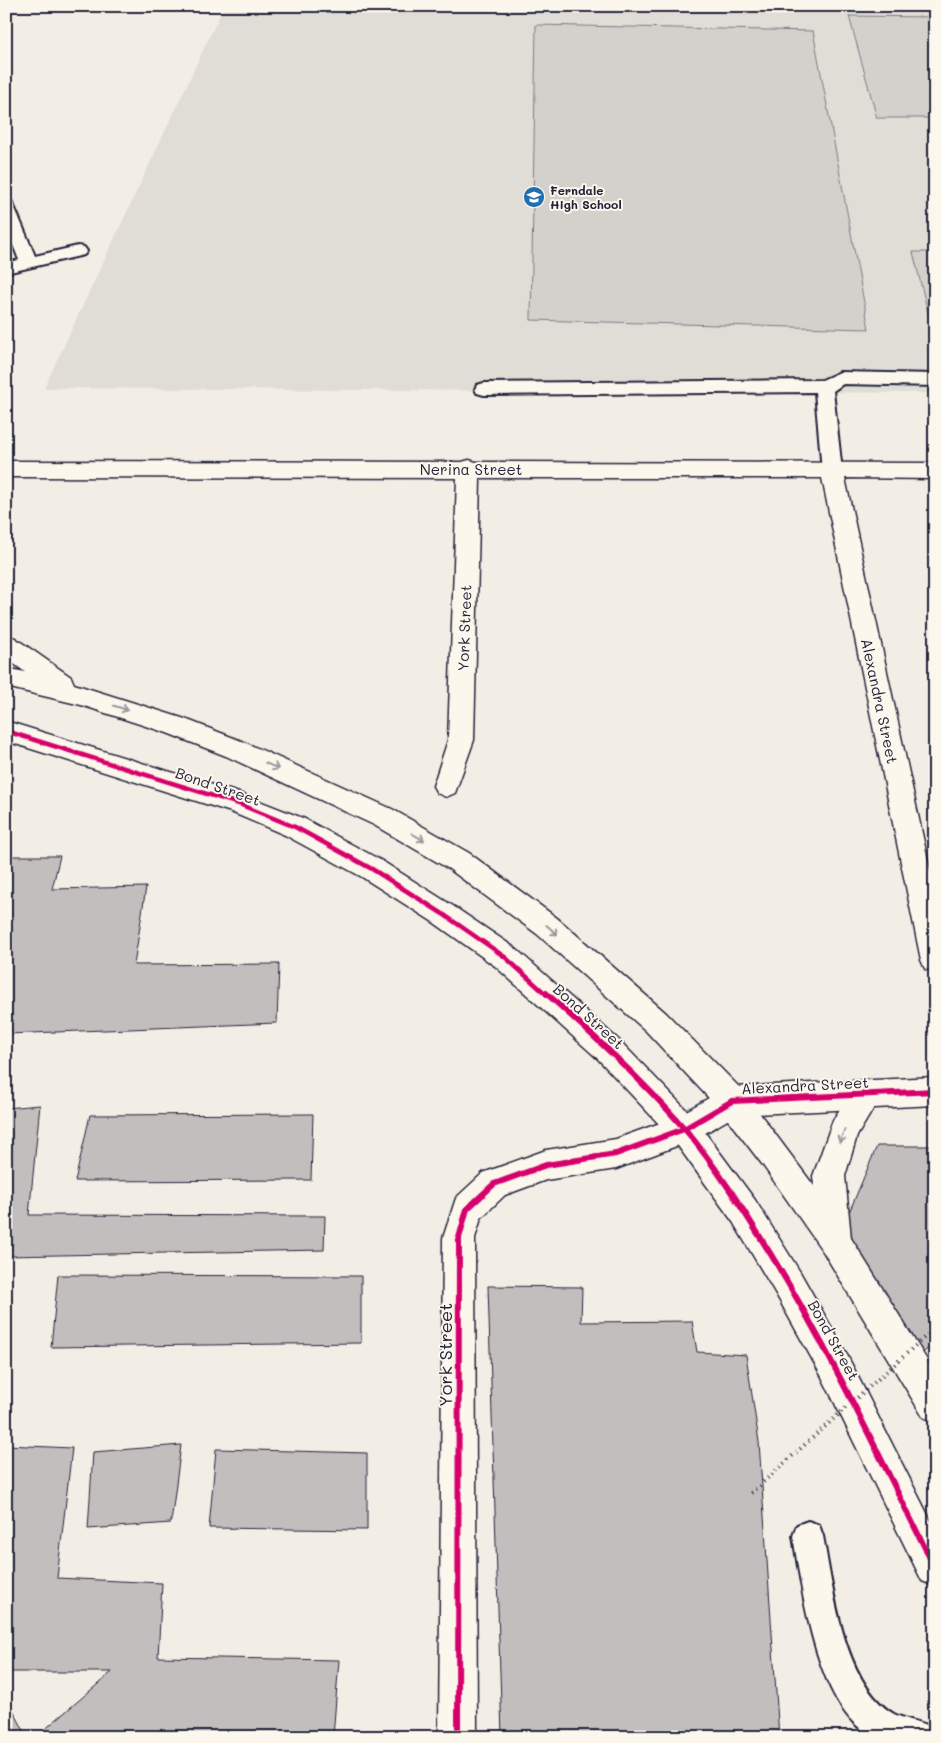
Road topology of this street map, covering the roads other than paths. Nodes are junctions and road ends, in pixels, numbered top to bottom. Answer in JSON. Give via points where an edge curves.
{"nodes":[{"id":1,"x":6,"y":206,"type":"edge"},
{"id":2,"x":78,"y":252,"type":"dead end"},
{"id":3,"x":29,"y":263,"type":"junction"},
{"id":4,"x":6,"y":268,"type":"edge"},
{"id":5,"x":935,"y":380,"type":"edge"},
{"id":6,"x":827,"y":386,"type":"junction"},
{"id":7,"x":484,"y":389,"type":"dead end"},
{"id":8,"x":469,"y":468,"type":"junction"},
{"id":9,"x":7,"y":470,"type":"edge"},
{"id":10,"x":935,"y":470,"type":"edge"},
{"id":11,"x":832,"y":471,"type":"junction"},
{"id":12,"x":6,"y":644,"type":"edge"},
{"id":13,"x":6,"y":677,"type":"edge"},
{"id":14,"x":82,"y":696,"type":"junction"},
{"id":15,"x":6,"y":731,"type":"edge"},
{"id":16,"x":41,"y":742,"type":"junction"},
{"id":17,"x":6,"y":744,"type":"edge"},
{"id":18,"x":446,"y":786,"type":"dead end"},
{"id":19,"x":935,"y":960,"type":"edge"},
{"id":20,"x":935,"y":1091,"type":"edge"},
{"id":21,"x":868,"y":1094,"type":"junction"},
{"id":22,"x":732,"y":1101,"type":"junction"},
{"id":23,"x":684,"y":1129,"type":"junction"},
{"id":24,"x":835,"y":1242,"type":"junction"},
{"id":25,"x":935,"y":1405,"type":"edge"},
{"id":26,"x":808,"y":1536,"type":"dead end"},
{"id":27,"x":935,"y":1568,"type":"edge"},
{"id":28,"x":458,"y":1737,"type":"edge"},
{"id":29,"x":915,"y":1737,"type":"edge"}],
"edges":[{"from":1,"to":3,"type":"lane"},
{"from":2,"to":3,"type":"lane"},
{"from":3,"to":4,"type":"lane"},
{"from":5,"to":6,"type":"lane","via":[[840,378]]},
{"from":6,"to":7,"type":"lane"},
{"from":6,"to":11,"type":"lane","via":[[824,390]]},
{"from":8,"to":9,"type":"street","name":"Nerina Street"},
{"from":8,"to":11,"type":"street","name":"Nerina Street"},
{"from":8,"to":18,"type":"street","name":"York Street","via":[[461,740]]},
{"from":10,"to":11,"type":"street","name":"Nerina Street"},
{"from":11,"to":19,"type":"street","name":"Alexandra Street"},
{"from":12,"to":14,"type":"street"},
{"from":13,"to":14,"type":"street"},
{"from":14,"to":22,"type":"street","one_way":true,"via":[[235,749],[383,817],[459,861],[547,926],[656,1022]]},
{"from":15,"to":16,"type":"street","name":"Bond Street"},
{"from":16,"to":17,"type":"street"},
{"from":16,"to":23,"type":"street","name":"Bond Street","via":[[239,804],[296,827],[372,869],[505,957],[609,1050]]},
{"from":20,"to":21,"type":"street","name":"Alexandra Street"},
{"from":21,"to":22,"type":"street","name":"Alexandra Street"},
{"from":21,"to":24,"type":"street","one_way":true,"via":[[844,1130],[829,1176]]},
{"from":22,"to":23,"type":"street","name":"Alexandra Street"},
{"from":22,"to":24,"type":"street"},
{"from":23,"to":27,"type":"street","name":"Bond Street","via":[[744,1211],[788,1283],[834,1365]]},
{"from":23,"to":28,"type":"street","name":"York Street","via":[[616,1154],[546,1165],[502,1181],[494,1184],[467,1209],[459,1238]]},
{"from":24,"to":25,"type":"street"},
{"from":26,"to":29,"type":"lane","via":[[833,1653],[846,1683],[883,1725]]}]}
